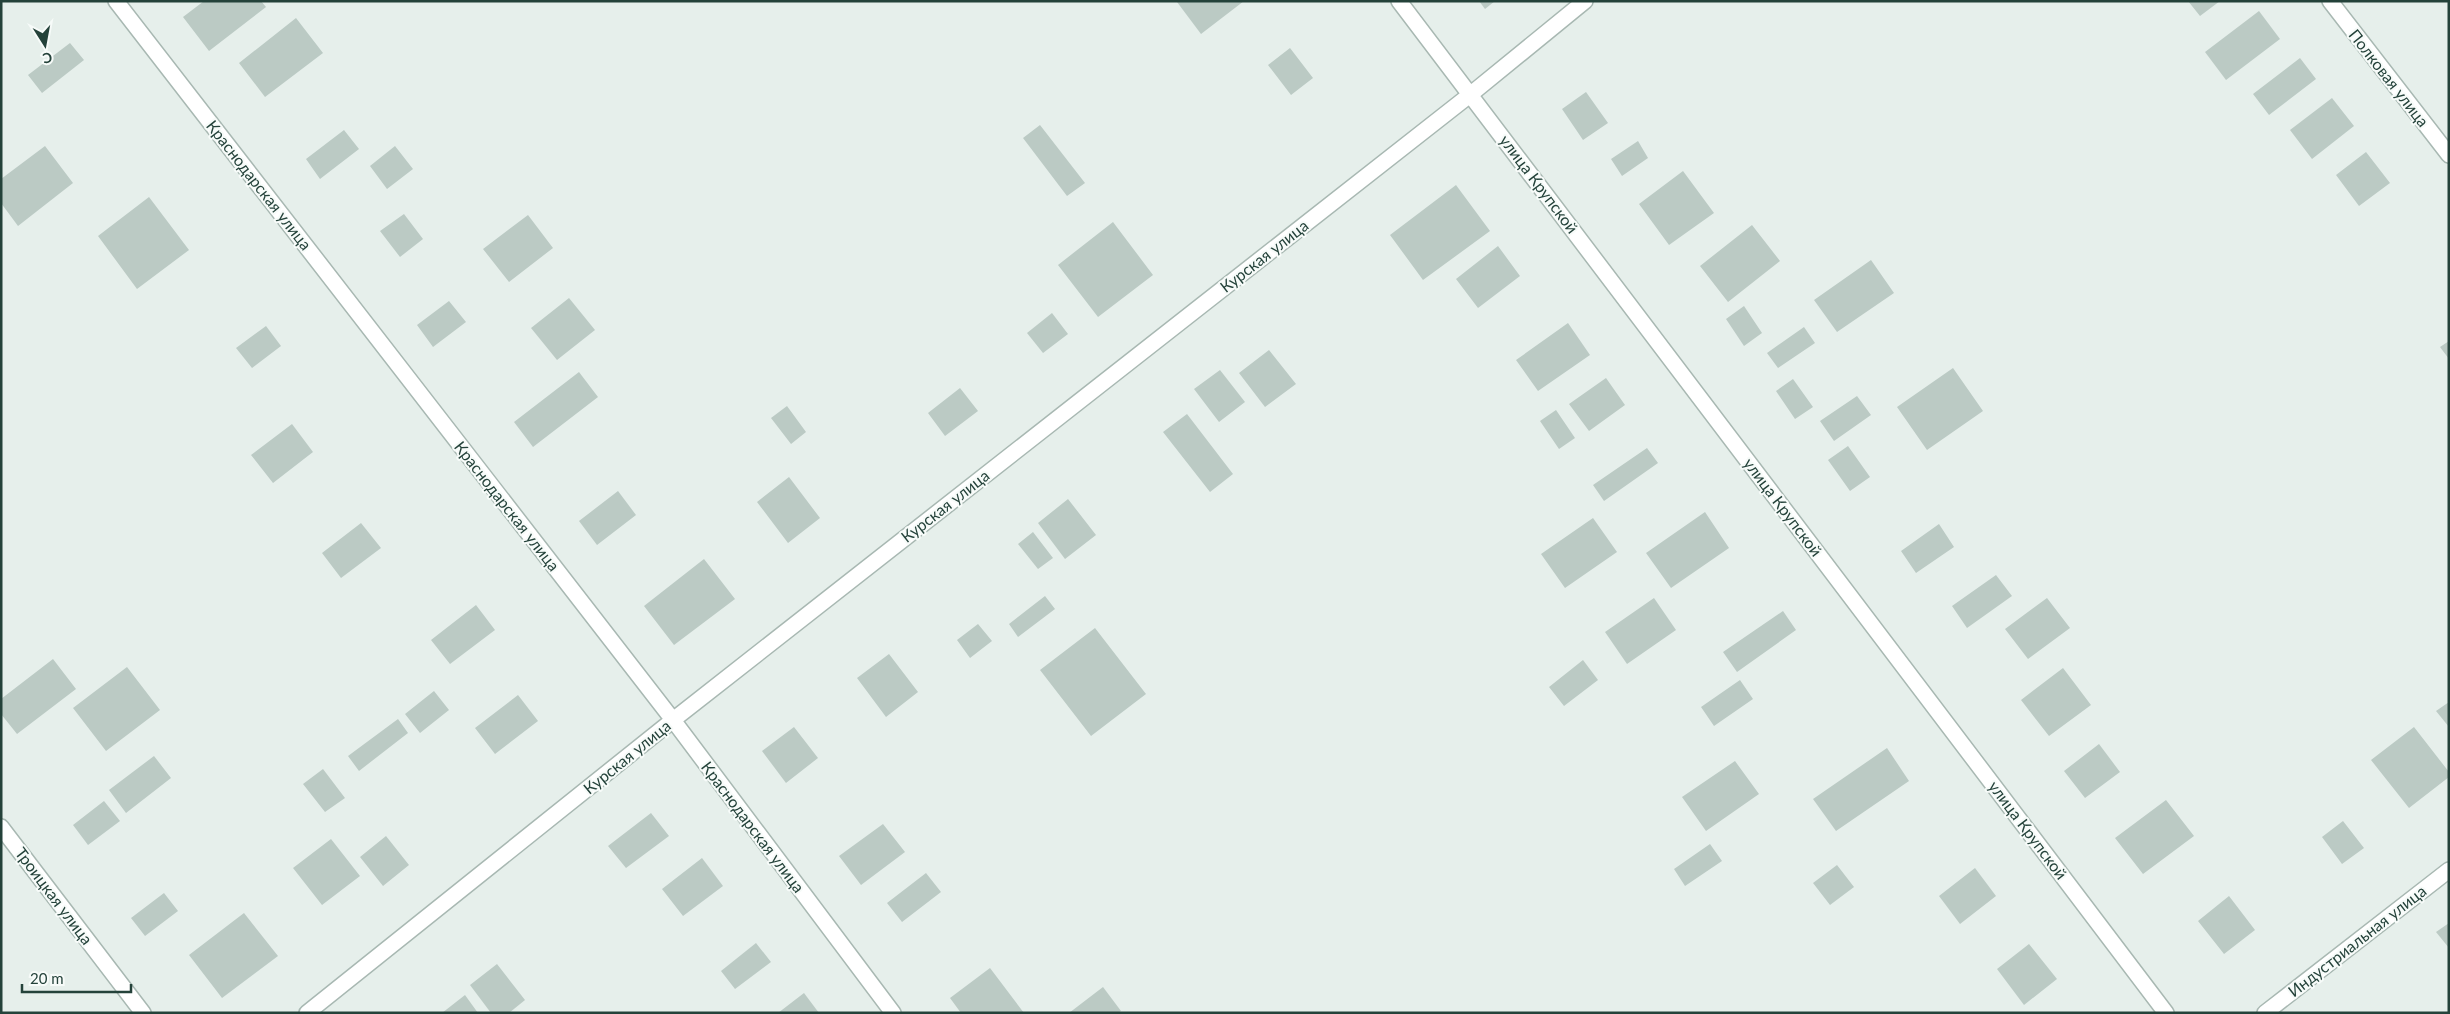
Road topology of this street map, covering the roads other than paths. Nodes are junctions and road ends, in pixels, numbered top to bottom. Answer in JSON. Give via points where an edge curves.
{"nodes":[{"id":1,"x":116,"y":1,"type":"edge"},
{"id":2,"x":1399,"y":1,"type":"edge"},
{"id":3,"x":1585,"y":1,"type":"edge"},
{"id":4,"x":2330,"y":1,"type":"edge"},
{"id":5,"x":1471,"y":94,"type":"junction"},
{"id":6,"x":2449,"y":155,"type":"edge"},
{"id":7,"x":673,"y":720,"type":"junction"},
{"id":8,"x":1,"y":827,"type":"edge"},
{"id":9,"x":2449,"y":870,"type":"edge"},
{"id":10,"x":143,"y":1013,"type":"edge"},
{"id":11,"x":307,"y":1013,"type":"edge"},
{"id":12,"x":893,"y":1013,"type":"edge"},
{"id":13,"x":2166,"y":1013,"type":"edge"},
{"id":14,"x":2265,"y":1013,"type":"edge"}],
"edges":[{"from":1,"to":7,"type":"street","name":"Краснодарская улица"},
{"from":2,"to":5,"type":"street","name":"улица Крупской"},
{"from":3,"to":5,"type":"street","name":"Курская улица"},
{"from":4,"to":6,"type":"street","name":"Полковая улица"},
{"from":5,"to":7,"type":"street","name":"Курская улица"},
{"from":5,"to":13,"type":"street","name":"улица Крупской"},
{"from":7,"to":11,"type":"street","name":"Курская улица"},
{"from":7,"to":12,"type":"street","name":"Краснодарская улица"},
{"from":8,"to":10,"type":"street","name":"Троицкая улица"},
{"from":9,"to":14,"type":"street","name":"Индустриальная улица"}]}
